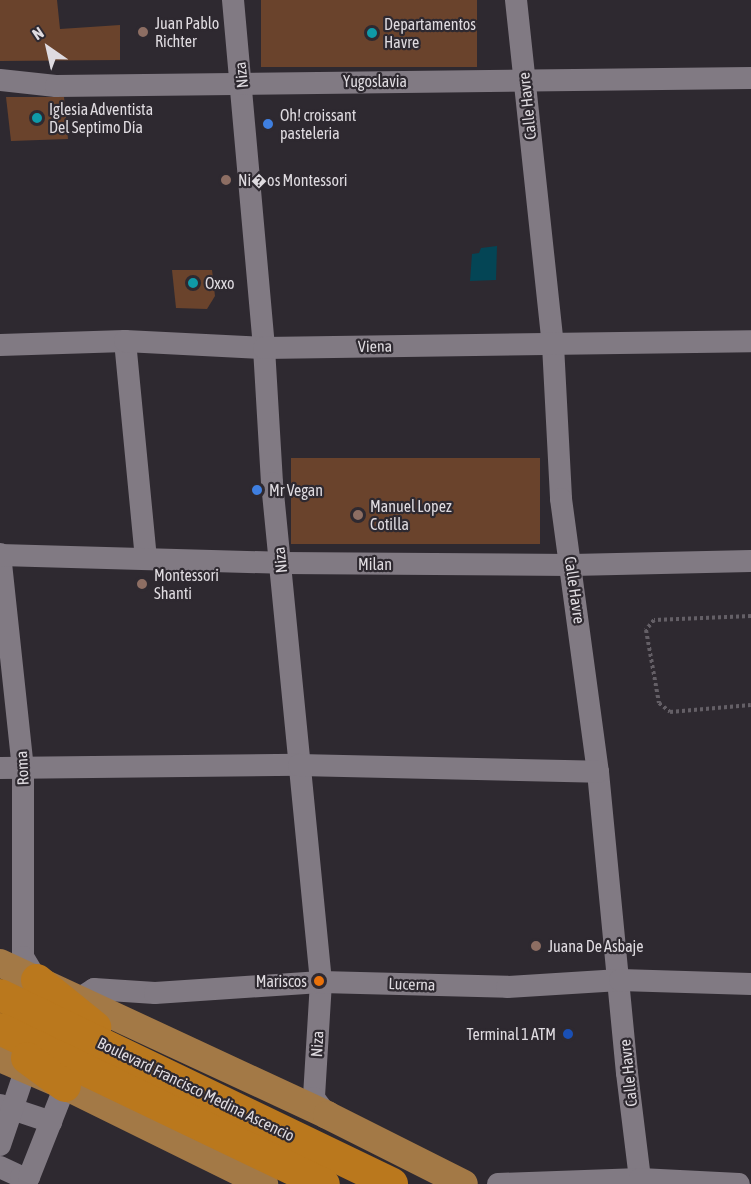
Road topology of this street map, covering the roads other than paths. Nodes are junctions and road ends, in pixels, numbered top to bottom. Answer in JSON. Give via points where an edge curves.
{"nodes":[{"id":1,"x":233,"y":0,"type":"edge"},
{"id":2,"x":516,"y":0,"type":"edge"},
{"id":3,"x":751,"y":78,"type":"edge"},
{"id":4,"x":0,"y":80,"type":"edge"},
{"id":5,"x":524,"y":80,"type":"junction"},
{"id":6,"x":242,"y":82,"type":"junction"},
{"id":7,"x":125,"y":341,"type":"junction"},
{"id":8,"x":751,"y":341,"type":"edge"},
{"id":9,"x":0,"y":345,"type":"edge"},
{"id":10,"x":553,"y":345,"type":"junction"},
{"id":11,"x":264,"y":348,"type":"junction"},
{"id":12,"x":0,"y":555,"type":"edge"},
{"id":13,"x":146,"y":558,"type":"junction"},
{"id":14,"x":751,"y":561,"type":"edge"},
{"id":15,"x":281,"y":563,"type":"junction"},
{"id":16,"x":572,"y":565,"type":"junction"},
{"id":17,"x":2,"y":581,"type":"edge"},
{"id":18,"x":298,"y":765,"type":"junction"},
{"id":19,"x":0,"y":768,"type":"edge"},
{"id":20,"x":24,"y":768,"type":"junction"},
{"id":21,"x":598,"y":772,"type":"junction"},
{"id":22,"x":0,"y":963,"type":"edge"},
{"id":23,"x":37,"y":980,"type":"junction"},
{"id":24,"x":620,"y":980,"type":"junction"},
{"id":25,"x":321,"y":982,"type":"junction"},
{"id":26,"x":751,"y":984,"type":"edge"},
{"id":27,"x":0,"y":995,"type":"edge"},
{"id":28,"x":77,"y":1000,"type":"junction"},
{"id":29,"x":0,"y":1029,"type":"edge"},
{"id":30,"x":0,"y":1037,"type":"edge"},
{"id":31,"x":138,"y":1061,"type":"junction"},
{"id":32,"x":13,"y":1063,"type":"edge"},
{"id":33,"x":65,"y":1086,"type":"junction"},
{"id":34,"x":7,"y":1108,"type":"edge"},
{"id":35,"x":327,"y":1115,"type":"junction"},
{"id":36,"x":51,"y":1122,"type":"junction"},
{"id":37,"x":0,"y":1146,"type":"edge"},
{"id":38,"x":0,"y":1167,"type":"edge"},
{"id":39,"x":640,"y":1179,"type":"junction"},
{"id":40,"x":264,"y":1184,"type":"edge"},
{"id":41,"x":324,"y":1184,"type":"edge"},
{"id":42,"x":392,"y":1184,"type":"edge"},
{"id":43,"x":464,"y":1184,"type":"edge"},
{"id":44,"x":498,"y":1184,"type":"edge"},
{"id":45,"x":739,"y":1184,"type":"edge"}],
"edges":[{"from":1,"to":6,"type":"street","name":"Niza"},
{"from":2,"to":5,"type":"street","name":"Calle Havre"},
{"from":3,"to":5,"type":"street","name":"Yugoslavia"},
{"from":4,"to":6,"type":"street","name":"Yugoslavia","via":[[56,87]]},
{"from":5,"to":6,"type":"street","name":"Yugoslavia"},
{"from":5,"to":10,"type":"street","name":"Calle Havre"},
{"from":6,"to":11,"type":"street","name":"Niza"},
{"from":7,"to":9,"type":"street","name":"Viena"},
{"from":7,"to":11,"type":"street","name":"Viena"},
{"from":7,"to":13,"type":"street"},
{"from":8,"to":10,"type":"street","name":"Viena"},
{"from":10,"to":11,"type":"street","name":"Viena"},
{"from":10,"to":16,"type":"street","name":"Calle Havre","via":[[561,499]]},
{"from":11,"to":15,"type":"street","name":"Niza"},
{"from":12,"to":13,"type":"street","name":"Milan"},
{"from":12,"to":17,"type":"street","name":"Roma"},
{"from":13,"to":15,"type":"street","name":"Milan"},
{"from":14,"to":16,"type":"street","name":"Milan"},
{"from":15,"to":16,"type":"street","name":"Milan"},
{"from":15,"to":18,"type":"street","name":"Niza"},
{"from":16,"to":21,"type":"street","name":"Calle Havre"},
{"from":17,"to":20,"type":"street","name":"Roma"},
{"from":18,"to":20,"type":"street"},
{"from":18,"to":21,"type":"street"},
{"from":18,"to":25,"type":"street","name":"Niza"},
{"from":19,"to":20,"type":"street"},
{"from":20,"to":23,"type":"street","name":"Roma","via":[[23,957]]},
{"from":21,"to":24,"type":"street","name":"Calle Havre"},
{"from":22,"to":23,"type":"main road"},
{"from":23,"to":28,"type":"main road"},
{"from":23,"to":31,"type":"highway"},
{"from":24,"to":25,"type":"street","name":"Lucerna","via":[[507,987]]},
{"from":24,"to":26,"type":"street","name":"Lucerna"},
{"from":24,"to":39,"type":"street","name":"Calle Havre"},
{"from":25,"to":28,"type":"street","name":"Lucerna","via":[[155,993],[94,989]]},
{"from":25,"to":35,"type":"street","name":"Niza","via":[[314,1098]]},
{"from":27,"to":31,"type":"highway","name":"Boulevard Francisco Medina Ascencio"},
{"from":28,"to":35,"type":"main road"},
{"from":29,"to":41,"type":"highway","name":"Boulevard Francisco Medina Ascencio"},
{"from":30,"to":33,"type":"highway"},
{"from":31,"to":42,"type":"highway","name":"Boulevard Francisco Medina Ascencio"},
{"from":32,"to":33,"type":"main road"},
{"from":32,"to":34,"type":"street"},
{"from":33,"to":36,"type":"street"},
{"from":33,"to":40,"type":"main road"},
{"from":34,"to":36,"type":"street"},
{"from":34,"to":37,"type":"street"},
{"from":35,"to":43,"type":"main road"},
{"from":36,"to":38,"type":"street","via":[[29,1177]]},
{"from":39,"to":44,"type":"street"},
{"from":39,"to":45,"type":"street"}]}
